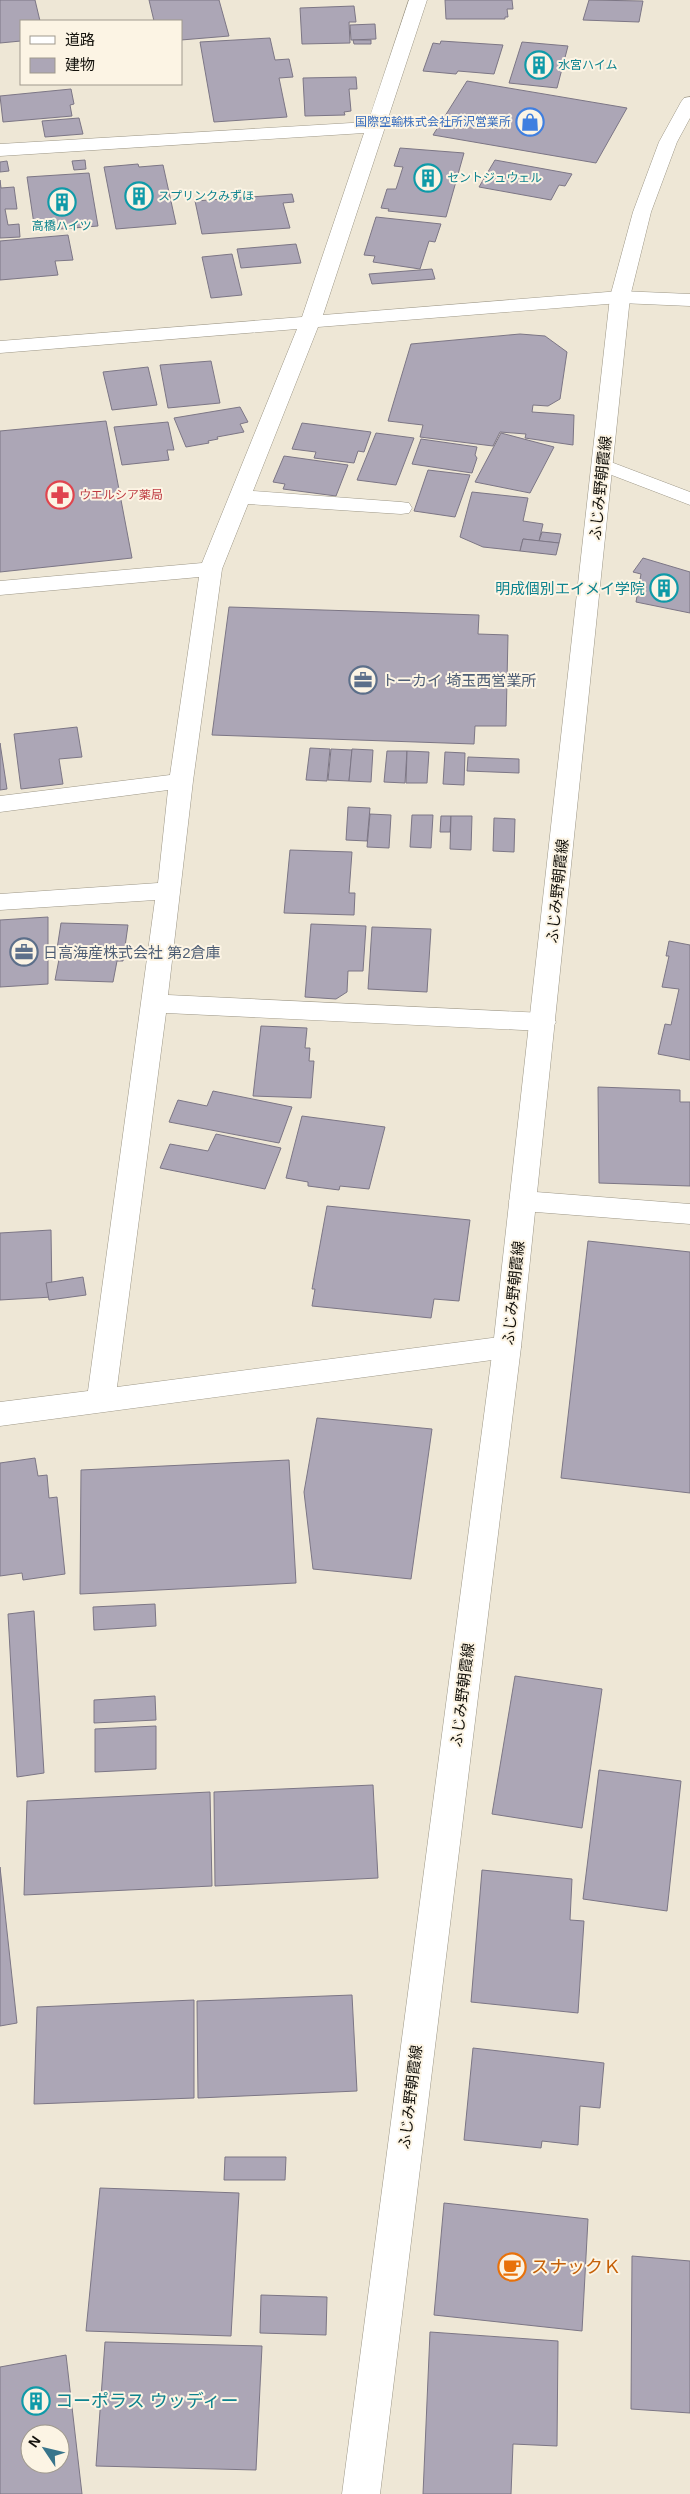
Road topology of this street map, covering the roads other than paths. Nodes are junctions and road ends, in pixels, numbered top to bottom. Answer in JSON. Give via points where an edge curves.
{"nodes":[{"id":1,"x":418,"y":0,"type":"edge"},
{"id":2,"x":690,"y":102,"type":"edge"},
{"id":3,"x":374,"y":127,"type":"junction"},
{"id":4,"x":0,"y":150,"type":"edge"},
{"id":5,"x":620,"y":297,"type":"junction"},
{"id":6,"x":690,"y":300,"type":"edge"},
{"id":7,"x":311,"y":320,"type":"junction"},
{"id":8,"x":0,"y":347,"type":"edge"},
{"id":9,"x":603,"y":465,"type":"junction"},
{"id":10,"x":240,"y":497,"type":"junction"},
{"id":11,"x":690,"y":499,"type":"edge"},
{"id":12,"x":401,"y":508,"type":"dead end"},
{"id":13,"x":211,"y":569,"type":"junction"},
{"id":14,"x":0,"y":588,"type":"edge"},
{"id":15,"x":181,"y":781,"type":"junction"},
{"id":16,"x":0,"y":804,"type":"edge"},
{"id":17,"x":168,"y":891,"type":"junction"},
{"id":18,"x":0,"y":902,"type":"edge"},
{"id":19,"x":154,"y":1003,"type":"junction"},
{"id":20,"x":543,"y":1022,"type":"junction"},
{"id":21,"x":523,"y":1201,"type":"junction"},
{"id":22,"x":690,"y":1214,"type":"edge"},
{"id":23,"x":507,"y":1347,"type":"junction"},
{"id":24,"x":101,"y":1400,"type":"junction"},
{"id":25,"x":0,"y":1414,"type":"edge"},
{"id":26,"x":361,"y":2494,"type":"edge"}],
"edges":[{"from":1,"to":3,"type":"street"},
{"from":2,"to":5,"type":"street","name":"ふじみ野朝霞線","via":[[668,142],[642,212]]},
{"from":3,"to":4,"type":"street"},
{"from":3,"to":7,"type":"street"},
{"from":5,"to":6,"type":"street"},
{"from":5,"to":7,"type":"street"},
{"from":5,"to":9,"type":"street","name":"ふじみ野朝霞線"},
{"from":7,"to":8,"type":"street"},
{"from":7,"to":10,"type":"street"},
{"from":9,"to":11,"type":"street"},
{"from":9,"to":20,"type":"street","name":"ふじみ野朝霞線"},
{"from":10,"to":12,"type":"street"},
{"from":10,"to":13,"type":"street"},
{"from":13,"to":14,"type":"street"},
{"from":13,"to":15,"type":"street"},
{"from":15,"to":16,"type":"street"},
{"from":15,"to":17,"type":"street"},
{"from":17,"to":18,"type":"street"},
{"from":17,"to":19,"type":"street"},
{"from":19,"to":20,"type":"street"},
{"from":19,"to":24,"type":"street"},
{"from":20,"to":21,"type":"street","name":"ふじみ野朝霞線"},
{"from":21,"to":22,"type":"street"},
{"from":21,"to":23,"type":"street","name":"ふじみ野朝霞線"},
{"from":23,"to":24,"type":"street"},
{"from":23,"to":26,"type":"street","name":"ふじみ野朝霞線"},
{"from":24,"to":25,"type":"street"}]}
